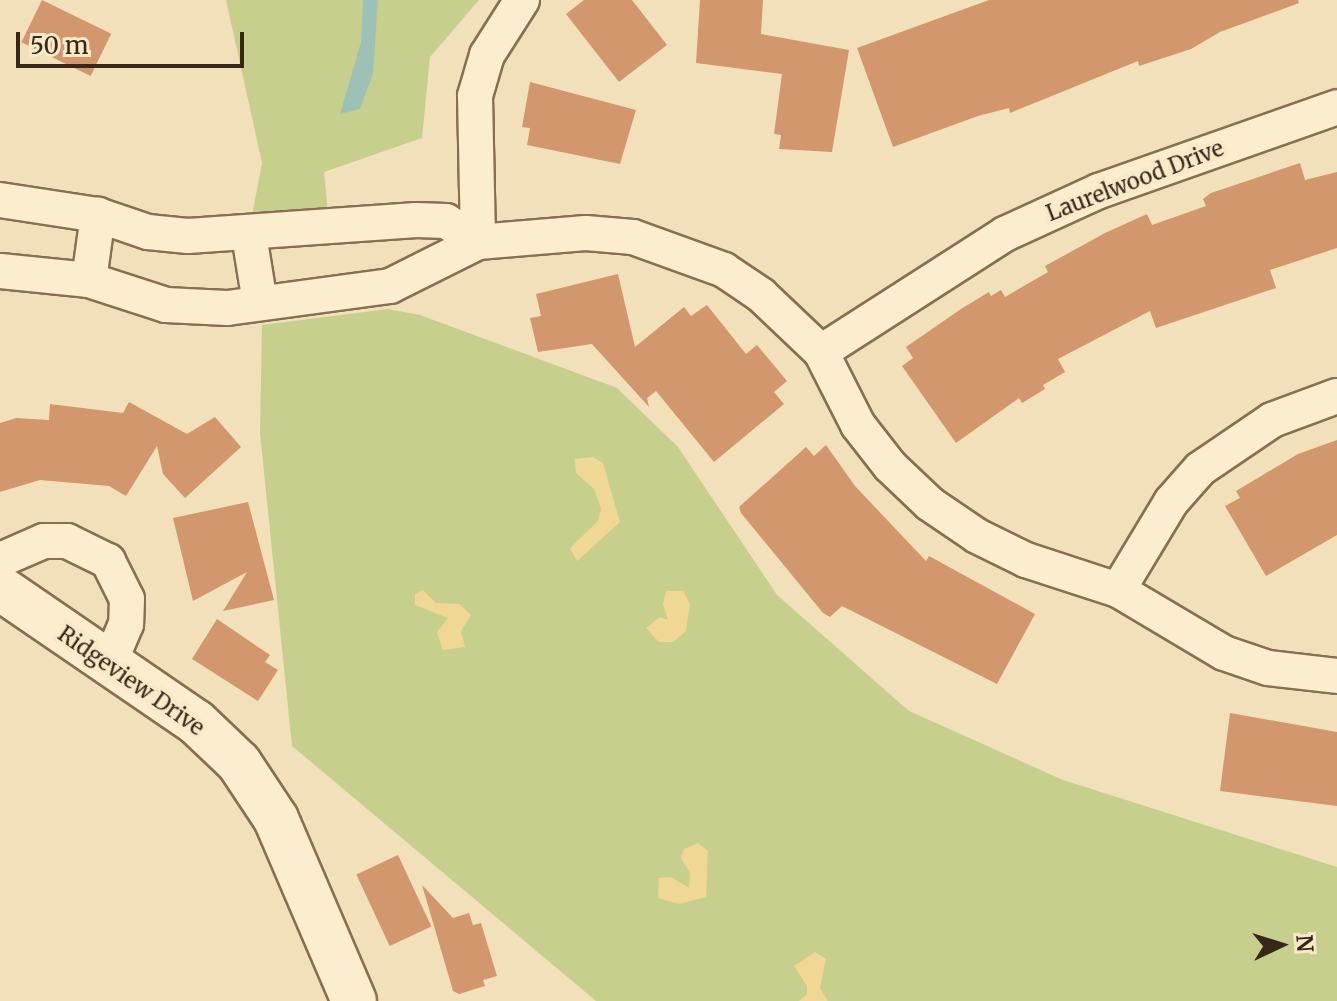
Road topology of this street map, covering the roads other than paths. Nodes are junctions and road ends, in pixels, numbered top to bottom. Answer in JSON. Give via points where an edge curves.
{"nodes":[{"id":1,"x":522,"y":0,"type":"edge"},
{"id":2,"x":1337,"y":107,"type":"edge"},
{"id":3,"x":0,"y":200,"type":"edge"},
{"id":4,"x":98,"y":215,"type":"junction"},
{"id":5,"x":249,"y":235,"type":"junction"},
{"id":6,"x":478,"y":242,"type":"junction"},
{"id":7,"x":0,"y":271,"type":"edge"},
{"id":8,"x":89,"y":280,"type":"junction"},
{"id":9,"x":260,"y":303,"type":"junction"},
{"id":10,"x":821,"y":352,"type":"junction"},
{"id":11,"x":1337,"y":396,"type":"edge"},
{"id":12,"x":0,"y":560,"type":"edge"},
{"id":13,"x":0,"y":588,"type":"edge"},
{"id":14,"x":1118,"y":590,"type":"junction"},
{"id":15,"x":109,"y":664,"type":"junction"},
{"id":16,"x":1337,"y":676,"type":"edge"},
{"id":17,"x":354,"y":1001,"type":"edge"}],
"edges":[{"from":1,"to":6,"type":"street","via":[[487,55],[475,96]]},
{"from":2,"to":10,"type":"street","name":"Laurelwood Drive","via":[[1099,191],[1005,234]]},
{"from":3,"to":4,"type":"street"},
{"from":4,"to":5,"type":"street","via":[[148,232]]},
{"from":4,"to":8,"type":"street"},
{"from":5,"to":6,"type":"street","via":[[416,220],[446,221]]},
{"from":5,"to":9,"type":"street"},
{"from":6,"to":9,"type":"street","via":[[390,286]]},
{"from":6,"to":10,"type":"street","via":[[586,233],[633,237],[679,250],[724,270],[761,295]]},
{"from":7,"to":8,"type":"street"},
{"from":8,"to":9,"type":"street","via":[[166,305]]},
{"from":10,"to":14,"type":"street","via":[[858,425],[930,504],[1026,560]]},
{"from":11,"to":14,"type":"street","via":[[1272,420],[1200,469],[1171,502]]},
{"from":12,"to":15,"type":"street","via":[[44,541],[67,541],[108,561],[127,599],[126,624]]},
{"from":13,"to":15,"type":"street","name":"Ridgeview Drive"},
{"from":14,"to":16,"type":"street","via":[[1224,653],[1268,668]]},
{"from":15,"to":17,"type":"street","name":"Ridgeview Drive","via":[[196,722],[259,789]]}]}
